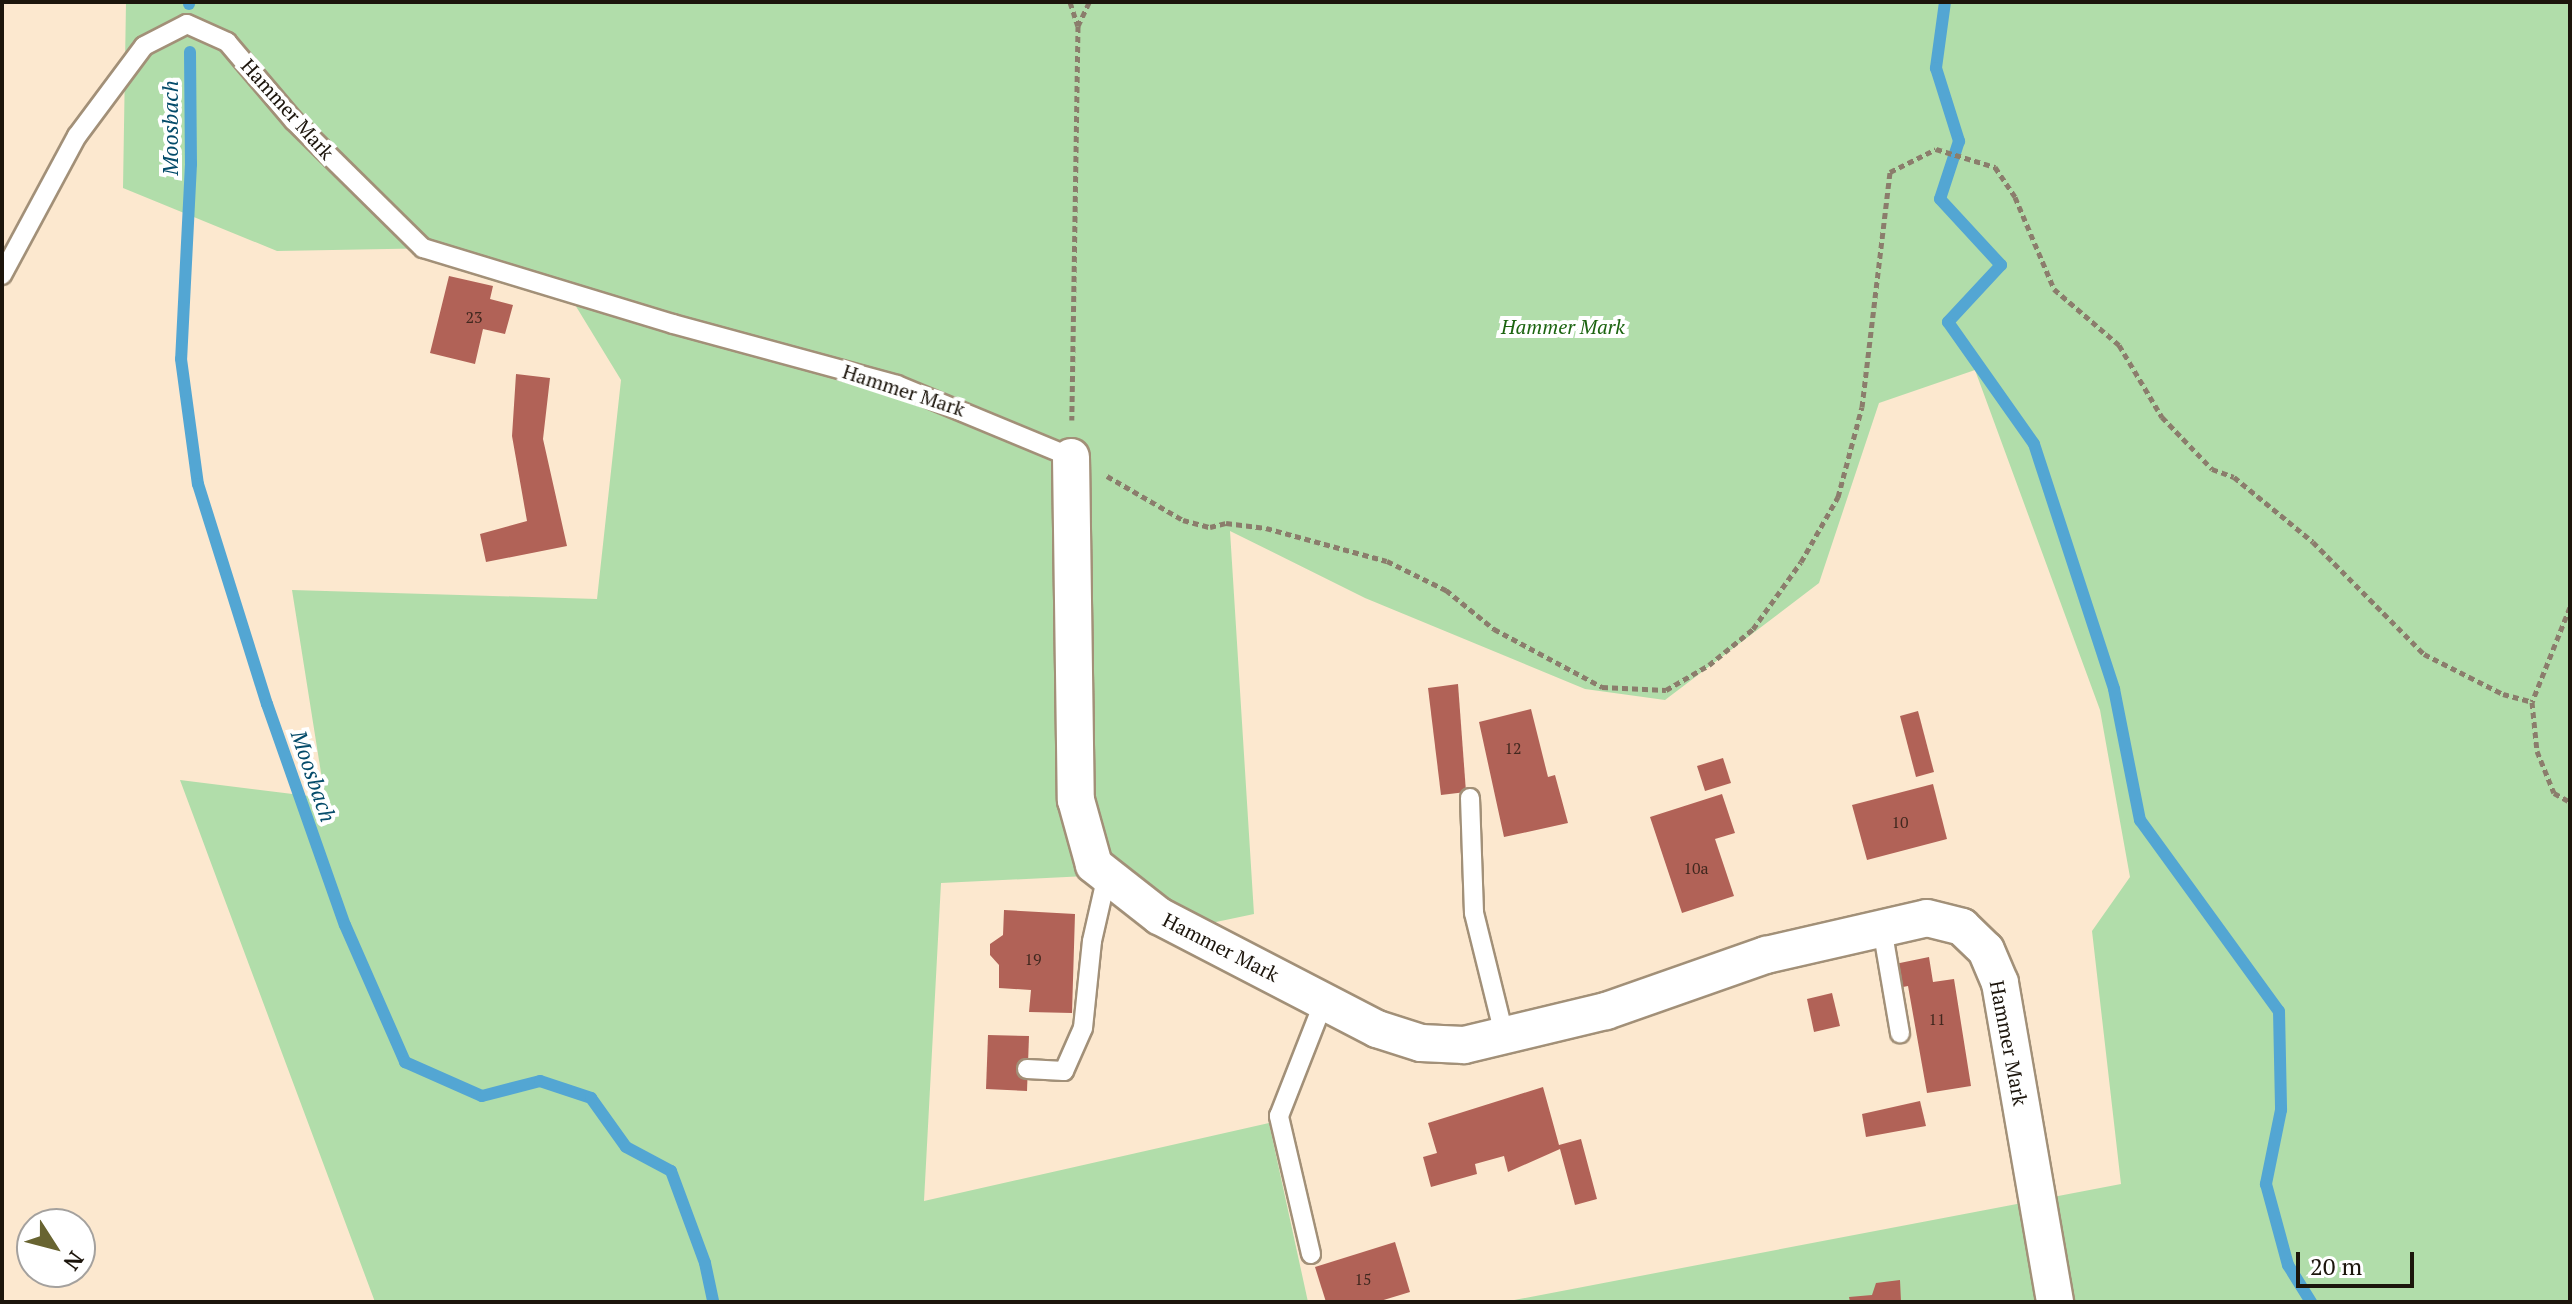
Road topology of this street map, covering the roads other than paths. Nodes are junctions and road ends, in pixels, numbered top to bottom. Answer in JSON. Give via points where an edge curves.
{"nodes":[{"id":1,"x":2,"y":275,"type":"edge"},
{"id":2,"x":1071,"y":457,"type":"joint"},
{"id":3,"x":1470,"y":798,"type":"dead end"},
{"id":4,"x":1107,"y":875,"type":"junction"},
{"id":5,"x":1882,"y":928,"type":"junction"},
{"id":6,"x":1324,"y":1001,"type":"junction"},
{"id":7,"x":1900,"y":1033,"type":"dead end"},
{"id":8,"x":1504,"y":1034,"type":"junction"},
{"id":9,"x":1027,"y":1069,"type":"dead end"},
{"id":10,"x":1311,"y":1254,"type":"dead end"},
{"id":11,"x":2055,"y":1302,"type":"edge"}],
"edges":[{"from":1,"to":2,"type":"lane","name":"Hammer Mark","via":[[77,136],[134,58],[156,35],[187,24],[227,42],[294,121],[423,248],[897,385],[995,421]]},
{"from":2,"to":4,"type":"street","name":"Hammer Mark","via":[[1076,800],[1094,865]]},
{"from":3,"to":8,"type":"lane","via":[[1474,913]]},
{"from":4,"to":6,"type":"street","name":"Hammer Mark","via":[[1159,916]]},
{"from":4,"to":9,"type":"lane","via":[[1092,941],[1083,1028],[1064,1071]]},
{"from":5,"to":7,"type":"lane"},
{"from":5,"to":8,"type":"street","name":"Hammer Mark","via":[[1766,955],[1606,1011]]},
{"from":5,"to":11,"type":"street","name":"Hammer Mark","via":[[1927,918],[1962,927],[1986,950],[2000,983]]},
{"from":6,"to":8,"type":"street","name":"Hammer Mark","via":[[1377,1029],[1421,1043],[1464,1045]]},
{"from":6,"to":10,"type":"lane","via":[[1279,1116]]}]}
